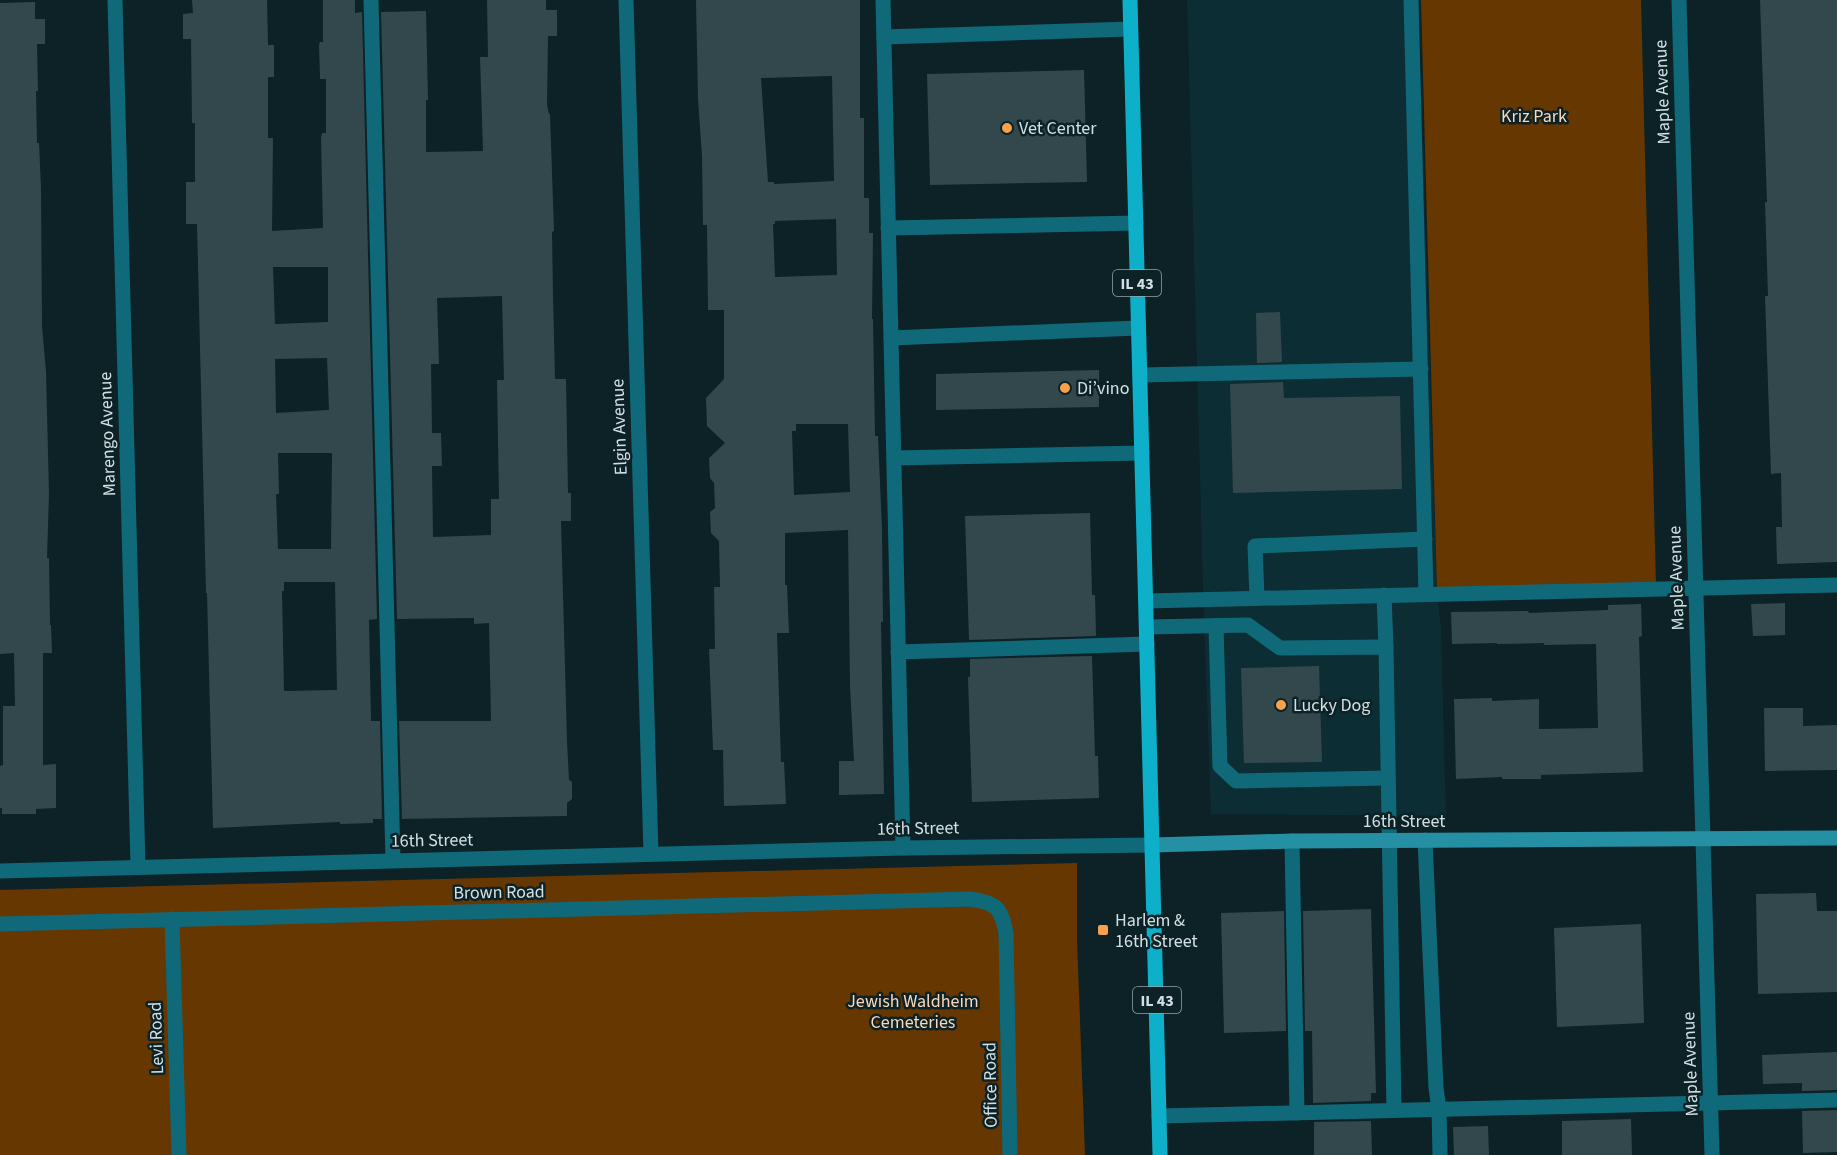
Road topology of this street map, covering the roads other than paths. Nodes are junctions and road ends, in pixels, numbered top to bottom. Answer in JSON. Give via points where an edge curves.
{"nodes":[{"id":1,"x":115,"y":0,"type":"edge"},
{"id":2,"x":371,"y":0,"type":"edge"},
{"id":3,"x":626,"y":0,"type":"edge"},
{"id":4,"x":883,"y":0,"type":"edge"},
{"id":5,"x":1130,"y":0,"type":"edge"},
{"id":6,"x":1411,"y":0,"type":"edge"},
{"id":7,"x":1679,"y":0,"type":"edge"},
{"id":8,"x":1130,"y":29,"type":"junction"},
{"id":9,"x":884,"y":37,"type":"junction"},
{"id":10,"x":1136,"y":223,"type":"junction"},
{"id":11,"x":888,"y":228,"type":"junction"},
{"id":12,"x":1138,"y":328,"type":"junction"},
{"id":13,"x":891,"y":338,"type":"junction"},
{"id":14,"x":1420,"y":369,"type":"junction"},
{"id":15,"x":1140,"y":375,"type":"junction"},
{"id":16,"x":1142,"y":453,"type":"junction"},
{"id":17,"x":894,"y":458,"type":"junction"},
{"id":18,"x":1425,"y":539,"type":"junction"},
{"id":19,"x":1837,"y":585,"type":"edge"},
{"id":20,"x":1696,"y":588,"type":"junction"},
{"id":21,"x":1426,"y":594,"type":"junction"},
{"id":22,"x":1384,"y":595,"type":"junction"},
{"id":23,"x":1257,"y":598,"type":"junction"},
{"id":24,"x":1146,"y":600,"type":"junction"},
{"id":25,"x":1216,"y":626,"type":"junction"},
{"id":26,"x":1147,"y":627,"type":"junction"},
{"id":27,"x":1147,"y":644,"type":"junction"},
{"id":28,"x":1386,"y":646,"type":"junction"},
{"id":29,"x":898,"y":652,"type":"junction"},
{"id":30,"x":1388,"y":778,"type":"junction"},
{"id":31,"x":1837,"y":838,"type":"edge"},
{"id":32,"x":1703,"y":839,"type":"junction"},
{"id":33,"x":1389,"y":840,"type":"junction"},
{"id":34,"x":1425,"y":840,"type":"junction"},
{"id":35,"x":1292,"y":841,"type":"junction"},
{"id":36,"x":1153,"y":845,"type":"junction"},
{"id":37,"x":903,"y":848,"type":"junction"},
{"id":38,"x":651,"y":854,"type":"junction"},
{"id":39,"x":393,"y":860,"type":"junction"},
{"id":40,"x":138,"y":866,"type":"junction"},
{"id":41,"x":0,"y":871,"type":"edge"},
{"id":42,"x":998,"y":908,"type":"joint"},
{"id":43,"x":172,"y":920,"type":"junction"},
{"id":44,"x":0,"y":924,"type":"edge"},
{"id":45,"x":1837,"y":1100,"type":"edge"},
{"id":46,"x":1710,"y":1103,"type":"junction"},
{"id":47,"x":1439,"y":1109,"type":"junction"},
{"id":48,"x":1394,"y":1110,"type":"junction"},
{"id":49,"x":1297,"y":1113,"type":"junction"},
{"id":50,"x":1159,"y":1116,"type":"junction"},
{"id":51,"x":179,"y":1155,"type":"edge"},
{"id":52,"x":1010,"y":1155,"type":"edge"},
{"id":53,"x":1160,"y":1155,"type":"edge"},
{"id":54,"x":1440,"y":1155,"type":"edge"},
{"id":55,"x":1712,"y":1155,"type":"edge"}],
"edges":[{"from":1,"to":40,"type":"street","name":"Marengo Avenue"},
{"from":2,"to":39,"type":"street"},
{"from":3,"to":38,"type":"street","name":"Elgin Avenue"},
{"from":4,"to":9,"type":"street"},
{"from":5,"to":8,"type":"main road","number":"IL 43"},
{"from":6,"to":14,"type":"street"},
{"from":7,"to":20,"type":"street","name":"Maple Avenue"},
{"from":8,"to":9,"type":"street"},
{"from":8,"to":10,"type":"main road","number":"IL 43"},
{"from":9,"to":11,"type":"street"},
{"from":10,"to":11,"type":"street"},
{"from":10,"to":12,"type":"main road","number":"IL 43"},
{"from":11,"to":13,"type":"street"},
{"from":12,"to":13,"type":"street"},
{"from":12,"to":15,"type":"main road","number":"IL 43"},
{"from":13,"to":17,"type":"street"},
{"from":14,"to":15,"type":"street"},
{"from":14,"to":18,"type":"street"},
{"from":15,"to":16,"type":"main road","number":"IL 43"},
{"from":16,"to":17,"type":"street"},
{"from":16,"to":24,"type":"main road","number":"IL 43"},
{"from":17,"to":29,"type":"street"},
{"from":18,"to":21,"type":"street"},
{"from":18,"to":23,"type":"street","via":[[1255,546]]},
{"from":19,"to":20,"type":"street"},
{"from":20,"to":21,"type":"street"},
{"from":20,"to":32,"type":"street","name":"Maple Avenue"},
{"from":21,"to":22,"type":"street"},
{"from":22,"to":23,"type":"street"},
{"from":22,"to":28,"type":"street"},
{"from":23,"to":24,"type":"street"},
{"from":24,"to":26,"type":"main road","number":"IL 43"},
{"from":25,"to":26,"type":"street"},
{"from":25,"to":28,"type":"street","via":[[1248,625],[1280,648]]},
{"from":25,"to":30,"type":"street","via":[[1220,766],[1236,781]]},
{"from":26,"to":27,"type":"main road","number":"IL 43"},
{"from":27,"to":29,"type":"street"},
{"from":27,"to":36,"type":"main road","number":"IL 43"},
{"from":28,"to":30,"type":"street"},
{"from":29,"to":37,"type":"street"},
{"from":30,"to":33,"type":"street"},
{"from":31,"to":32,"type":"street","name":"16th Street"},
{"from":32,"to":34,"type":"street","name":"16th Street"},
{"from":32,"to":46,"type":"street","name":"Maple Avenue"},
{"from":33,"to":34,"type":"street","name":"16th Street"},
{"from":33,"to":35,"type":"street","name":"16th Street"},
{"from":33,"to":48,"type":"street"},
{"from":34,"to":47,"type":"street"},
{"from":35,"to":36,"type":"street","name":"16th Street"},
{"from":35,"to":49,"type":"street"},
{"from":36,"to":37,"type":"street","name":"16th Street"},
{"from":36,"to":50,"type":"main road","number":"IL 43"},
{"from":37,"to":38,"type":"street","name":"16th Street"},
{"from":38,"to":39,"type":"street","name":"16th Street"},
{"from":39,"to":40,"type":"street","name":"16th Street"},
{"from":40,"to":41,"type":"street","name":"16th Street"},
{"from":42,"to":43,"type":"street","name":"Brown Road","via":[[971,899]]},
{"from":42,"to":52,"type":"street","name":"Office Road","via":[[1006,933]]},
{"from":43,"to":44,"type":"street","name":"Brown Road"},
{"from":43,"to":51,"type":"street","name":"Levi Road"},
{"from":45,"to":46,"type":"street"},
{"from":46,"to":47,"type":"street"},
{"from":46,"to":55,"type":"street","name":"Maple Avenue"},
{"from":47,"to":48,"type":"street"},
{"from":47,"to":54,"type":"street"},
{"from":48,"to":49,"type":"street"},
{"from":49,"to":50,"type":"street"},
{"from":50,"to":53,"type":"main road","number":"IL 43"}]}
